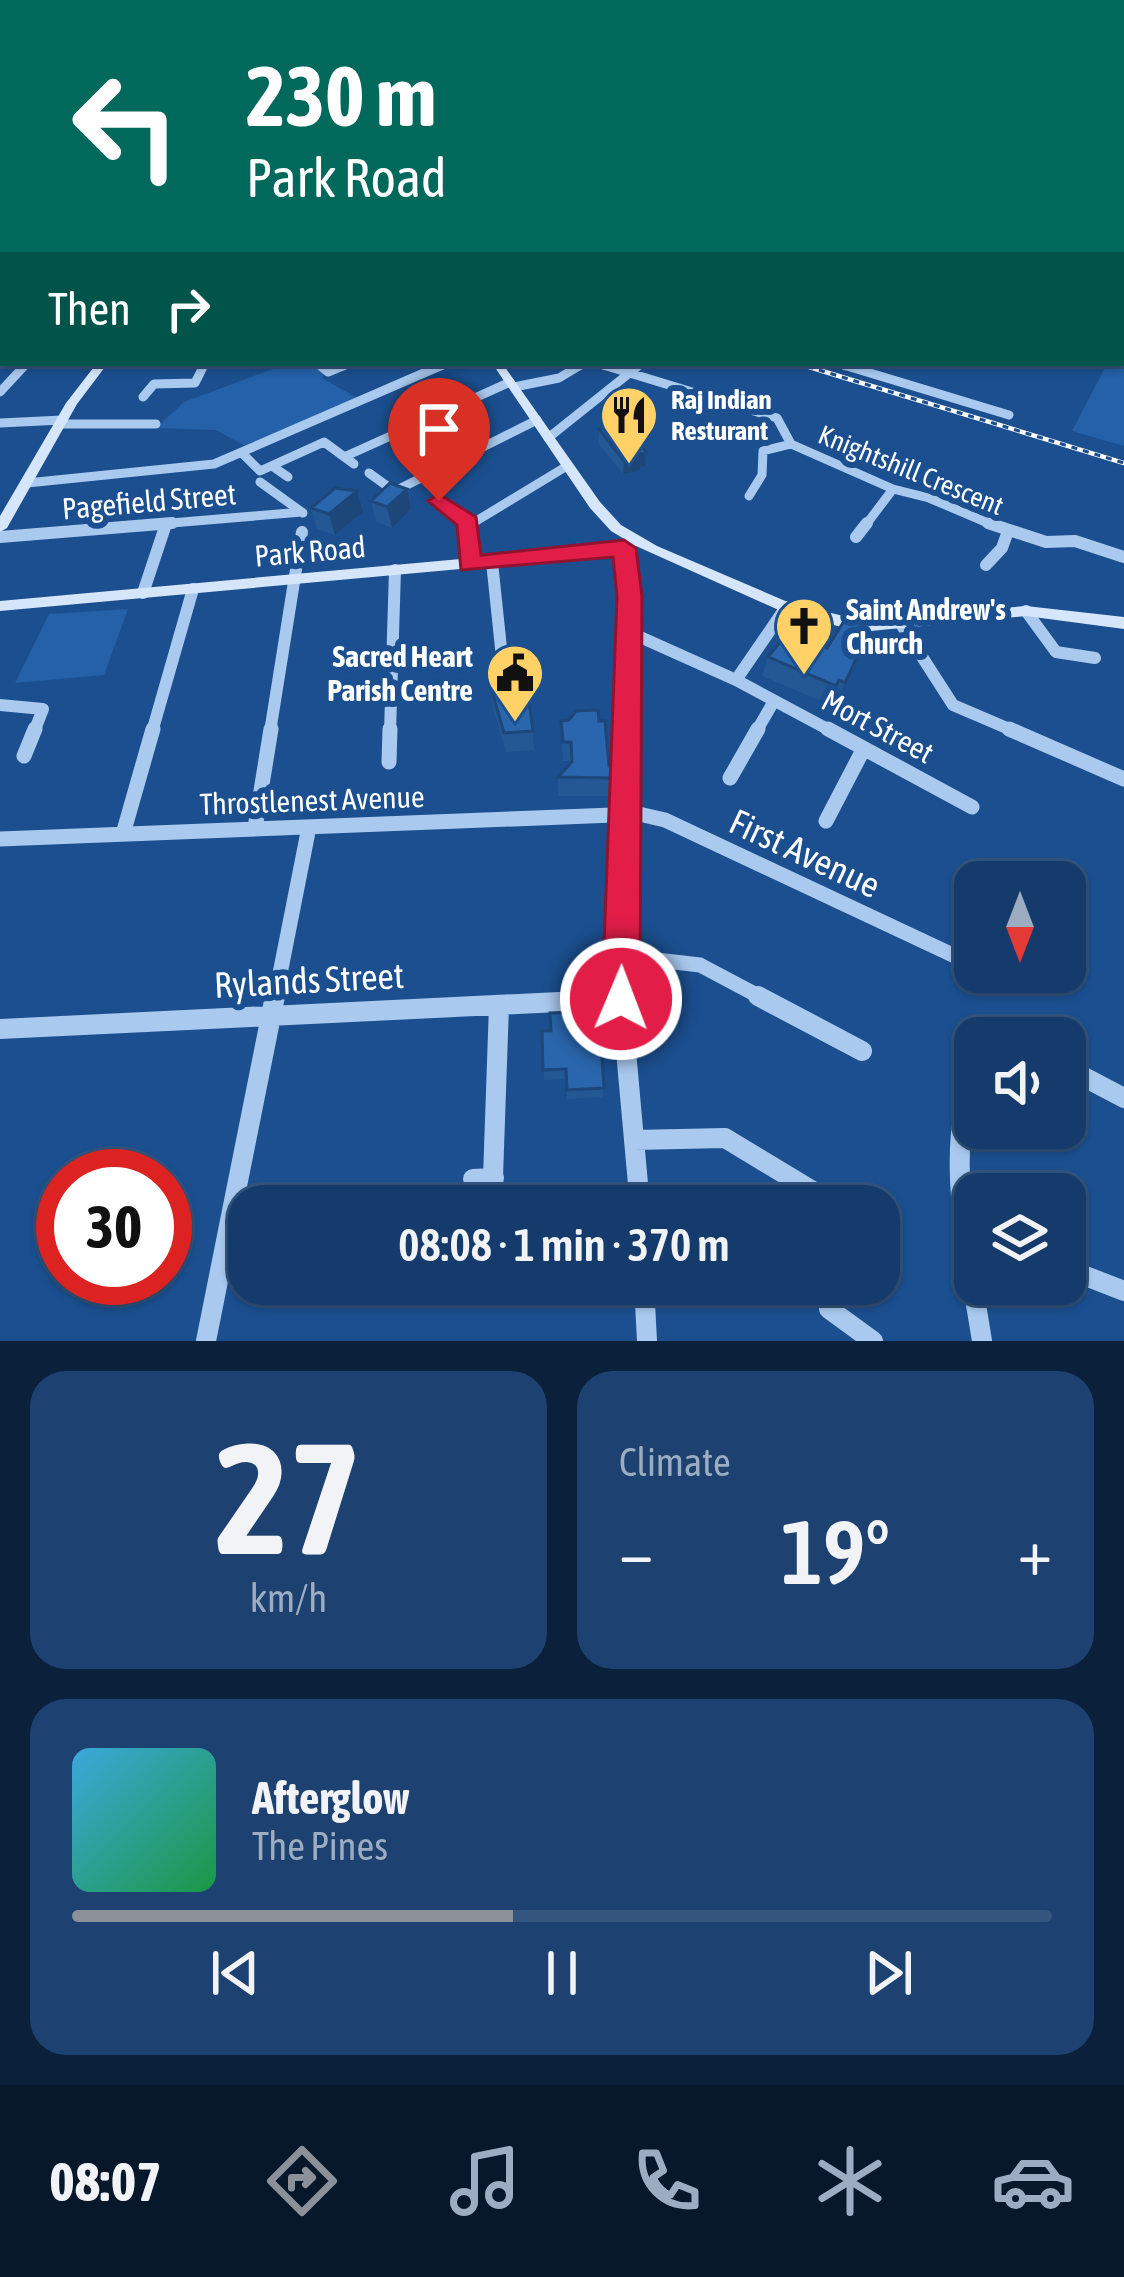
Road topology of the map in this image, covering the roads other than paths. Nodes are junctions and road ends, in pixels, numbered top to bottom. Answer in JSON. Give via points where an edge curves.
{"nodes":[{"id":1,"x":24,"y":366,"type":"edge"},
{"id":2,"x":101,"y":366,"type":"edge"},
{"id":3,"x":204,"y":366,"type":"edge"},
{"id":4,"x":440,"y":366,"type":"edge"},
{"id":5,"x":499,"y":366,"type":"edge"},
{"id":6,"x":579,"y":366,"type":"edge"},
{"id":7,"x":606,"y":366,"type":"edge"},
{"id":8,"x":639,"y":366,"type":"edge"},
{"id":9,"x":847,"y":366,"type":"edge"},
{"id":10,"x":630,"y":374,"type":"junction"},
{"id":11,"x":512,"y":385,"type":"junction"},
{"id":12,"x":0,"y":392,"type":"edge"},
{"id":13,"x":142,"y":397,"type":"dead end"},
{"id":14,"x":1009,"y":415,"type":"dead end"},
{"id":15,"x":536,"y":421,"type":"junction"},
{"id":16,"x":61,"y":422,"type":"junction"},
{"id":17,"x":0,"y":423,"type":"edge"},
{"id":18,"x":156,"y":424,"type":"dead end"},
{"id":19,"x":548,"y":438,"type":"junction"},
{"id":20,"x":790,"y":444,"type":"junction"},
{"id":21,"x":242,"y":453,"type":"junction"},
{"id":22,"x":297,"y":454,"type":"junction"},
{"id":23,"x":312,"y":465,"type":"dead end"},
{"id":24,"x":272,"y":466,"type":"junction"},
{"id":25,"x":567,"y":466,"type":"junction"},
{"id":26,"x":369,"y":473,"type":"dead end"},
{"id":27,"x":288,"y":477,"type":"dead end"},
{"id":28,"x":260,"y":482,"type":"dead end"},
{"id":29,"x":26,"y":483,"type":"junction"},
{"id":30,"x":893,"y":489,"type":"junction"},
{"id":31,"x":749,"y":496,"type":"dead end"},
{"id":32,"x":439,"y":501,"type":"dead end"},
{"id":33,"x":468,"y":522,"type":"junction"},
{"id":34,"x":166,"y":524,"type":"junction"},
{"id":35,"x":0,"y":528,"type":"edge"},
{"id":36,"x":1009,"y":531,"type":"junction"},
{"id":37,"x":302,"y":532,"type":"dead end"},
{"id":38,"x":0,"y":537,"type":"edge"},
{"id":39,"x":856,"y":537,"type":"dead end"},
{"id":40,"x":630,"y":544,"type":"junction"},
{"id":41,"x":1124,"y":557,"type":"edge"},
{"id":42,"x":491,"y":562,"type":"junction"},
{"id":43,"x":469,"y":564,"type":"junction"},
{"id":44,"x":986,"y":565,"type":"dead end"},
{"id":45,"x":394,"y":570,"type":"junction"},
{"id":46,"x":296,"y":579,"type":"junction"},
{"id":47,"x":193,"y":589,"type":"junction"},
{"id":48,"x":142,"y":593,"type":"junction"},
{"id":49,"x":0,"y":606,"type":"edge"},
{"id":50,"x":786,"y":607,"type":"junction"},
{"id":51,"x":1026,"y":611,"type":"junction"},
{"id":52,"x":1124,"y":623,"type":"edge"},
{"id":53,"x":901,"y":624,"type":"junction"},
{"id":54,"x":629,"y":632,"type":"junction"},
{"id":55,"x":1095,"y":658,"type":"dead end"},
{"id":56,"x":736,"y":680,"type":"junction"},
{"id":57,"x":506,"y":696,"type":"edge"},
{"id":58,"x":774,"y":701,"type":"junction"},
{"id":59,"x":0,"y":705,"type":"edge"},
{"id":60,"x":863,"y":750,"type":"junction"},
{"id":61,"x":24,"y":756,"type":"dead end"},
{"id":62,"x":389,"y":762,"type":"dead end"},
{"id":63,"x":730,"y":778,"type":"dead end"},
{"id":64,"x":1124,"y":778,"type":"edge"},
{"id":65,"x":972,"y":807,"type":"dead end"},
{"id":66,"x":625,"y":814,"type":"junction"},
{"id":67,"x":826,"y":820,"type":"dead end"},
{"id":68,"x":309,"y":827,"type":"junction"},
{"id":69,"x":255,"y":829,"type":"junction"},
{"id":70,"x":123,"y":834,"type":"junction"},
{"id":71,"x":0,"y":839,"type":"edge"},
{"id":72,"x":954,"y":955,"type":"edge"},
{"id":73,"x":622,"y":956,"type":"junction"},
{"id":74,"x":621,"y":999,"type":"junction"},
{"id":75,"x":499,"y":1005,"type":"junction"},
{"id":76,"x":271,"y":1015,"type":"junction"},
{"id":77,"x":0,"y":1029,"type":"edge"},
{"id":78,"x":862,"y":1052,"type":"dead end"},
{"id":79,"x":1086,"y":1078,"type":"edge"},
{"id":80,"x":1124,"y":1098,"type":"edge"},
{"id":81,"x":634,"y":1140,"type":"junction"},
{"id":82,"x":486,"y":1185,"type":"edge"},
{"id":83,"x":638,"y":1185,"type":"edge"},
{"id":84,"x":803,"y":1185,"type":"edge"},
{"id":85,"x":1086,"y":1276,"type":"edge"},
{"id":86,"x":1124,"y":1291,"type":"edge"},
{"id":87,"x":645,"y":1305,"type":"edge"},
{"id":88,"x":978,"y":1305,"type":"edge"},
{"id":89,"x":829,"y":1309,"type":"dead end"},
{"id":90,"x":206,"y":1341,"type":"edge"},
{"id":91,"x":646,"y":1341,"type":"edge"},
{"id":92,"x":873,"y":1341,"type":"edge"},
{"id":93,"x":982,"y":1341,"type":"edge"}],
"edges":[{"from":1,"to":12,"type":"street"},
{"from":2,"to":16,"type":"main road"},
{"from":3,"to":13,"type":"street","via":[[195,383],[154,384]]},
{"from":4,"to":21,"type":"street"},
{"from":5,"to":11,"type":"main road"},
{"from":6,"to":11,"type":"street","via":[[559,378]]},
{"from":7,"to":10,"type":"street","name":"Knightshill Crescent"},
{"from":8,"to":10,"type":"street"},
{"from":9,"to":14,"type":"street"},
{"from":10,"to":19,"type":"street"},
{"from":10,"to":20,"type":"street","name":"Knightshill Crescent","via":[[777,418]]},
{"from":11,"to":15,"type":"main road"},
{"from":11,"to":22,"type":"street","via":[[349,460],[324,442]]},
{"from":15,"to":19,"type":"main road"},
{"from":15,"to":26,"type":"street","via":[[390,494]]},
{"from":16,"to":17,"type":"street"},
{"from":16,"to":18,"type":"street"},
{"from":16,"to":29,"type":"main road"},
{"from":19,"to":25,"type":"main road"},
{"from":20,"to":30,"type":"street","name":"Knightshill Crescent"},
{"from":20,"to":31,"type":"street","via":[[763,451],[762,475]]},
{"from":21,"to":24,"type":"street","via":[[260,471]]},
{"from":21,"to":29,"type":"street","via":[[201,467]]},
{"from":22,"to":23,"type":"street"},
{"from":22,"to":24,"type":"street"},
{"from":24,"to":27,"type":"street"},
{"from":25,"to":33,"type":"street"},
{"from":25,"to":40,"type":"main road"},
{"from":28,"to":34,"type":"street","name":"Pagefield Street","via":[[303,513]]},
{"from":29,"to":35,"type":"main road"},
{"from":30,"to":36,"type":"street","name":"Knightshill Crescent"},
{"from":30,"to":39,"type":"street"},
{"from":32,"to":33,"type":"street"},
{"from":33,"to":43,"type":"street"},
{"from":34,"to":38,"type":"street","name":"Pagefield Street"},
{"from":34,"to":48,"type":"street"},
{"from":36,"to":41,"type":"street","name":"Knightshill Crescent"},
{"from":36,"to":44,"type":"street"},
{"from":37,"to":46,"type":"street"},
{"from":40,"to":42,"type":"main road","name":"Park Road"},
{"from":40,"to":50,"type":"main road"},
{"from":40,"to":54,"type":"street"},
{"from":42,"to":43,"type":"main road","name":"Park Road"},
{"from":42,"to":57,"type":"street"},
{"from":43,"to":45,"type":"main road","name":"Park Road"},
{"from":45,"to":46,"type":"main road","name":"Park Road"},
{"from":45,"to":62,"type":"street"},
{"from":46,"to":47,"type":"main road","name":"Park Road"},
{"from":46,"to":69,"type":"street"},
{"from":47,"to":48,"type":"main road","name":"Park Road"},
{"from":47,"to":70,"type":"street"},
{"from":48,"to":49,"type":"main road","name":"Park Road"},
{"from":50,"to":53,"type":"main road","via":[[860,626]]},
{"from":50,"to":56,"type":"street"},
{"from":51,"to":52,"type":"main road"},
{"from":51,"to":53,"type":"main road"},
{"from":51,"to":55,"type":"street","via":[[1056,652]]},
{"from":53,"to":64,"type":"street","via":[[953,705],[1066,746]]},
{"from":54,"to":56,"type":"street","name":"Mort Street"},
{"from":54,"to":66,"type":"street"},
{"from":56,"to":58,"type":"street","name":"Mort Street"},
{"from":58,"to":60,"type":"street","name":"Mort Street"},
{"from":58,"to":63,"type":"street"},
{"from":59,"to":61,"type":"street","via":[[43,709]]},
{"from":60,"to":65,"type":"street","name":"Mort Street"},
{"from":60,"to":67,"type":"street"},
{"from":66,"to":68,"type":"street","name":"Throstlenest Avenue"},
{"from":66,"to":72,"type":"street","name":"First Avenue","via":[[665,820]]},
{"from":66,"to":73,"type":"street"},
{"from":68,"to":69,"type":"street","name":"Throstlenest Avenue"},
{"from":68,"to":76,"type":"street"},
{"from":69,"to":70,"type":"street","name":"Throstlenest Avenue"},
{"from":70,"to":71,"type":"street","name":"Throstlenest Avenue"},
{"from":73,"to":74,"type":"street"},
{"from":73,"to":78,"type":"street","via":[[700,965]]},
{"from":74,"to":75,"type":"street","name":"Rylands Street"},
{"from":74,"to":81,"type":"street"},
{"from":75,"to":76,"type":"street","name":"Rylands Street"},
{"from":75,"to":82,"type":"street"},
{"from":76,"to":77,"type":"street","name":"Rylands Street"},
{"from":76,"to":90,"type":"street"},
{"from":79,"to":80,"type":"street"},
{"from":81,"to":83,"type":"street"},
{"from":81,"to":84,"type":"street","via":[[725,1138]]},
{"from":85,"to":86,"type":"street"},
{"from":87,"to":91,"type":"street"},
{"from":88,"to":93,"type":"street"},
{"from":89,"to":92,"type":"street"}]}
